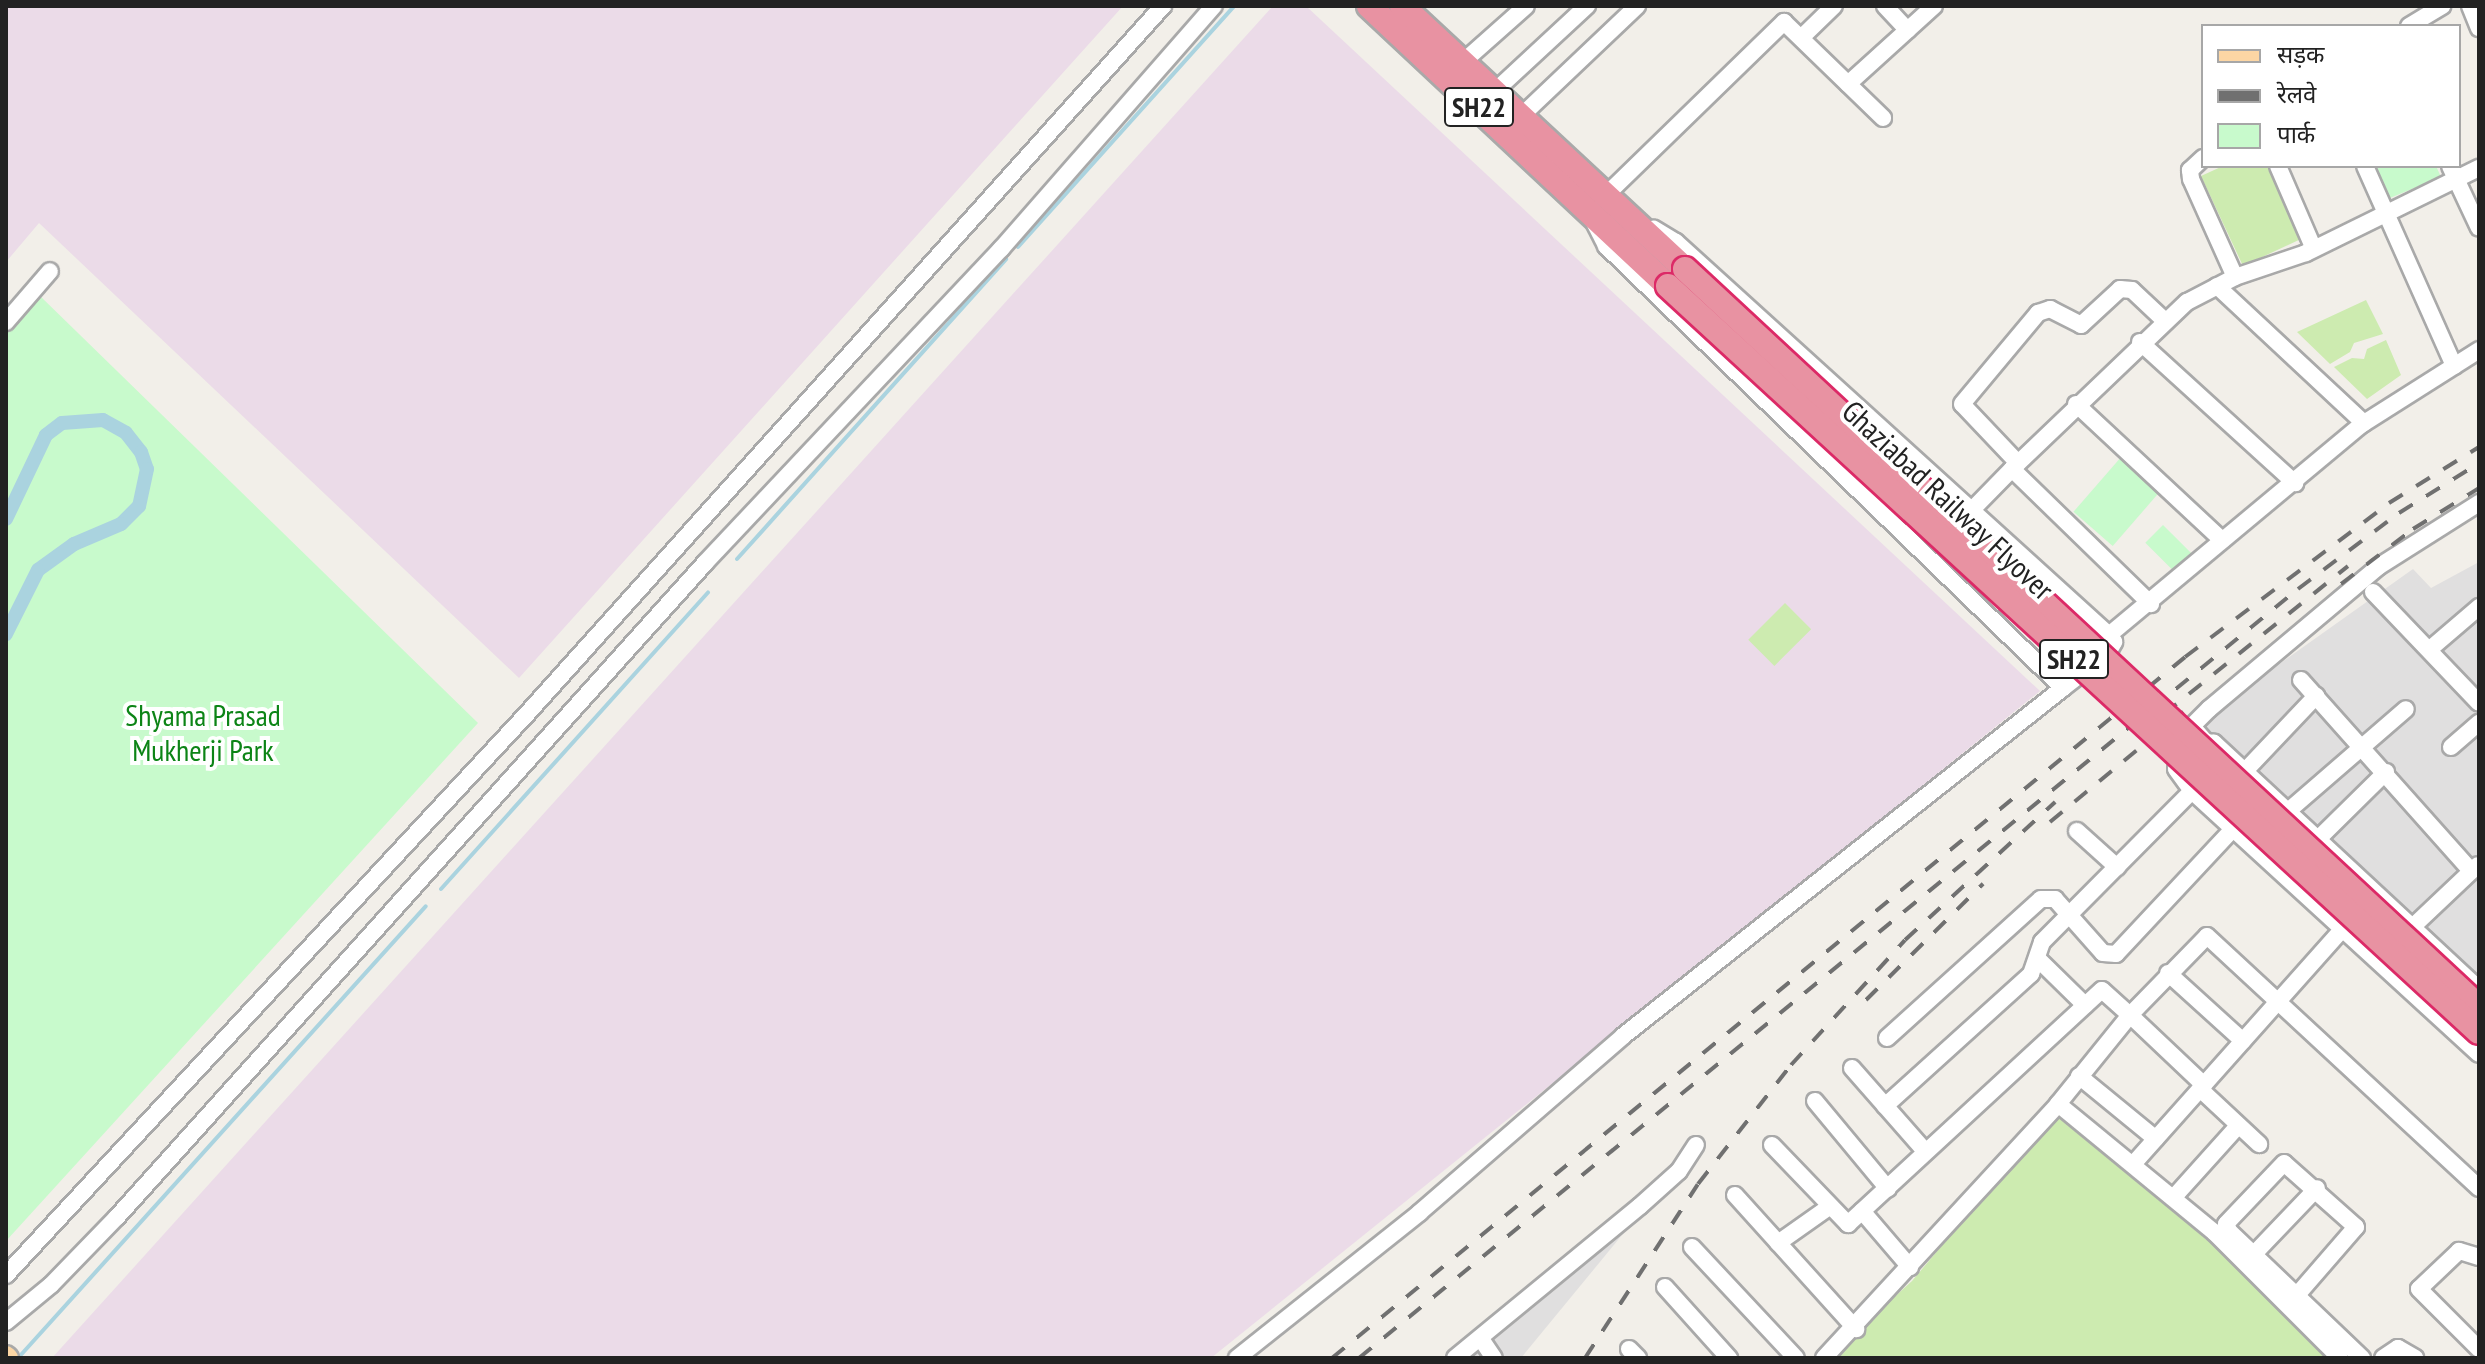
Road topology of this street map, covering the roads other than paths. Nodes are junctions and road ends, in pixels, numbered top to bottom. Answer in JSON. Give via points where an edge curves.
{"nodes":[{"id":1,"x":1163,"y":6,"type":"edge"},
{"id":2,"x":1214,"y":6,"type":"edge"},
{"id":3,"x":1369,"y":6,"type":"edge"},
{"id":4,"x":1402,"y":6,"type":"edge"},
{"id":5,"x":1526,"y":6,"type":"edge"},
{"id":6,"x":1587,"y":6,"type":"edge"},
{"id":7,"x":1834,"y":6,"type":"edge"},
{"id":8,"x":1885,"y":6,"type":"edge"},
{"id":9,"x":1934,"y":6,"type":"edge"},
{"id":10,"x":2442,"y":6,"type":"edge"},
{"id":11,"x":2470,"y":6,"type":"edge"},
{"id":12,"x":1632,"y":7,"type":"edge"},
{"id":13,"x":2412,"y":24,"type":"edge"},
{"id":14,"x":2479,"y":28,"type":"edge"},
{"id":15,"x":1907,"y":30,"type":"junction"},
{"id":16,"x":1803,"y":36,"type":"junction"},
{"id":17,"x":1463,"y":62,"type":"junction"},
{"id":18,"x":1848,"y":84,"type":"junction"},
{"id":19,"x":1494,"y":92,"type":"junction"},
{"id":20,"x":1883,"y":118,"type":"dead end"},
{"id":21,"x":1513,"y":124,"type":"junction"},
{"id":22,"x":2201,"y":160,"type":"edge"},
{"id":23,"x":2279,"y":168,"type":"edge"},
{"id":24,"x":2366,"y":168,"type":"edge"},
{"id":25,"x":2479,"y":168,"type":"edge"},
{"id":26,"x":2453,"y":172,"type":"edge"},
{"id":27,"x":1603,"y":203,"type":"junction"},
{"id":28,"x":2385,"y":214,"type":"junction"},
{"id":29,"x":2479,"y":228,"type":"edge"},
{"id":30,"x":2314,"y":249,"type":"junction"},
{"id":31,"x":50,"y":271,"type":"dead end"},
{"id":32,"x":1676,"y":277,"type":"junction"},
{"id":33,"x":2235,"y":277,"type":"junction"},
{"id":34,"x":2217,"y":286,"type":"junction"},
{"id":35,"x":2164,"y":320,"type":"junction"},
{"id":36,"x":6,"y":322,"type":"edge"},
{"id":37,"x":2140,"y":342,"type":"junction"},
{"id":38,"x":2479,"y":350,"type":"edge"},
{"id":39,"x":2454,"y":366,"type":"junction"},
{"id":40,"x":2076,"y":404,"type":"junction"},
{"id":41,"x":2364,"y":423,"type":"junction"},
{"id":42,"x":2015,"y":466,"type":"junction"},
{"id":43,"x":2295,"y":483,"type":"junction"},
{"id":44,"x":2479,"y":503,"type":"edge"},
{"id":45,"x":1970,"y":512,"type":"junction"},
{"id":46,"x":2222,"y":540,"type":"junction"},
{"id":47,"x":1928,"y":555,"type":"junction"},
{"id":48,"x":2373,"y":592,"type":"dead end"},
{"id":49,"x":2151,"y":604,"type":"junction"},
{"id":50,"x":2478,"y":608,"type":"edge"},
{"id":51,"x":2109,"y":635,"type":"junction"},
{"id":52,"x":2430,"y":649,"type":"junction"},
{"id":53,"x":2301,"y":680,"type":"dead end"},
{"id":54,"x":2063,"y":688,"type":"junction"},
{"id":55,"x":2316,"y":696,"type":"junction"},
{"id":56,"x":2479,"y":703,"type":"edge"},
{"id":57,"x":2406,"y":709,"type":"dead end"},
{"id":58,"x":2479,"y":723,"type":"edge"},
{"id":59,"x":2206,"y":742,"type":"junction"},
{"id":60,"x":2364,"y":746,"type":"junction"},
{"id":61,"x":2451,"y":747,"type":"dead end"},
{"id":62,"x":2244,"y":772,"type":"junction"},
{"id":63,"x":2386,"y":772,"type":"junction"},
{"id":64,"x":2192,"y":791,"type":"junction"},
{"id":65,"x":2287,"y":812,"type":"junction"},
{"id":66,"x":2233,"y":829,"type":"junction"},
{"id":67,"x":2077,"y":831,"type":"dead end"},
{"id":68,"x":2317,"y":840,"type":"junction"},
{"id":69,"x":2117,"y":867,"type":"junction"},
{"id":70,"x":2475,"y":867,"type":"edge"},
{"id":71,"x":2069,"y":916,"type":"junction"},
{"id":72,"x":2413,"y":927,"type":"junction"},
{"id":73,"x":2342,"y":930,"type":"junction"},
{"id":74,"x":2038,"y":959,"type":"junction"},
{"id":75,"x":2376,"y":960,"type":"junction"},
{"id":76,"x":2168,"y":973,"type":"junction"},
{"id":77,"x":2479,"y":989,"type":"edge"},
{"id":78,"x":2280,"y":1000,"type":"junction"},
{"id":79,"x":2085,"y":1005,"type":"junction"},
{"id":80,"x":2479,"y":1007,"type":"edge"},
{"id":81,"x":2130,"y":1015,"type":"junction"},
{"id":82,"x":2479,"y":1032,"type":"edge"},
{"id":83,"x":1887,"y":1038,"type":"dead end"},
{"id":84,"x":2243,"y":1041,"type":"junction"},
{"id":85,"x":2479,"y":1054,"type":"edge"},
{"id":86,"x":1852,"y":1068,"type":"dead end"},
{"id":87,"x":2079,"y":1076,"type":"junction"},
{"id":88,"x":2202,"y":1087,"type":"junction"},
{"id":89,"x":1815,"y":1101,"type":"dead end"},
{"id":90,"x":2058,"y":1104,"type":"junction"},
{"id":91,"x":1885,"y":1106,"type":"junction"},
{"id":92,"x":2238,"y":1126,"type":"junction"},
{"id":93,"x":2156,"y":1139,"type":"junction"},
{"id":94,"x":2259,"y":1144,"type":"dead end"},
{"id":95,"x":1696,"y":1145,"type":"dead end"},
{"id":96,"x":1772,"y":1145,"type":"dead end"},
{"id":97,"x":1924,"y":1150,"type":"junction"},
{"id":98,"x":2135,"y":1162,"type":"junction"},
{"id":99,"x":2317,"y":1188,"type":"junction"},
{"id":100,"x":2479,"y":1188,"type":"edge"},
{"id":101,"x":1888,"y":1189,"type":"junction"},
{"id":102,"x":1735,"y":1195,"type":"dead end"},
{"id":103,"x":2174,"y":1197,"type":"junction"},
{"id":104,"x":1829,"y":1207,"type":"junction"},
{"id":105,"x":1862,"y":1211,"type":"junction"},
{"id":106,"x":1778,"y":1243,"type":"junction"},
{"id":107,"x":1692,"y":1247,"type":"dead end"},
{"id":108,"x":2254,"y":1254,"type":"junction"},
{"id":109,"x":2479,"y":1257,"type":"edge"},
{"id":110,"x":1910,"y":1267,"type":"junction"},
{"id":111,"x":6,"y":1275,"type":"edge"},
{"id":112,"x":1665,"y":1287,"type":"dead end"},
{"id":113,"x":2297,"y":1295,"type":"junction"},
{"id":114,"x":6,"y":1322,"type":"edge"},
{"id":115,"x":1856,"y":1329,"type":"junction"},
{"id":116,"x":1481,"y":1339,"type":"junction"},
{"id":117,"x":2479,"y":1349,"type":"edge"},
{"id":118,"x":1237,"y":1358,"type":"edge"},
{"id":119,"x":1455,"y":1358,"type":"edge"},
{"id":120,"x":1494,"y":1358,"type":"edge"},
{"id":121,"x":1729,"y":1358,"type":"edge"},
{"id":122,"x":1796,"y":1358,"type":"edge"},
{"id":123,"x":1824,"y":1358,"type":"edge"},
{"id":124,"x":2340,"y":1358,"type":"edge"},
{"id":125,"x":2362,"y":1358,"type":"edge"},
{"id":126,"x":2383,"y":1358,"type":"edge"},
{"id":127,"x":2415,"y":1358,"type":"edge"}],
"edges":[{"from":1,"to":111,"type":"street","via":[[525,716]]},
{"from":2,"to":114,"type":"street","via":[[1001,249],[694,575],[144,1188],[51,1285]]},
{"from":3,"to":21,"type":"highway","number":"SH22"},
{"from":4,"to":17,"type":"highway","number":"SH22"},
{"from":5,"to":17,"type":"street"},
{"from":6,"to":19,"type":"street"},
{"from":7,"to":16,"type":"street"},
{"from":8,"to":15,"type":"street"},
{"from":9,"to":15,"type":"street"},
{"from":10,"to":13,"type":"street"},
{"from":11,"to":14,"type":"street"},
{"from":12,"to":21,"type":"street"},
{"from":15,"to":18,"type":"street"},
{"from":16,"to":18,"type":"street"},
{"from":16,"to":27,"type":"street","via":[[1779,24]]},
{"from":17,"to":19,"type":"highway","number":"SH22"},
{"from":18,"to":20,"type":"street"},
{"from":19,"to":21,"type":"highway","number":"SH22"},
{"from":21,"to":27,"type":"highway","number":"SH22"},
{"from":22,"to":33,"type":"street","via":[[2190,170],[2191,179]]},
{"from":23,"to":30,"type":"street"},
{"from":24,"to":28,"type":"street"},
{"from":25,"to":26,"type":"street"},
{"from":26,"to":28,"type":"street"},
{"from":26,"to":29,"type":"street"},
{"from":27,"to":32,"type":"highway","name":"Ghaziabad Railway Flyover","number":"SH22"},
{"from":27,"to":45,"type":"street","via":[[1676,242]]},
{"from":27,"to":47,"type":"street","via":[[1606,246]]},
{"from":28,"to":30,"type":"street"},
{"from":28,"to":39,"type":"street"},
{"from":30,"to":33,"type":"street"},
{"from":31,"to":36,"type":"street"},
{"from":32,"to":80,"type":"highway","name":"Ghaziabad Railway Flyover","number":"SH22","bridge":true},
{"from":32,"to":82,"type":"highway","name":"Ghaziabad Railway Flyover","number":"SH22","bridge":true},
{"from":33,"to":34,"type":"street"},
{"from":34,"to":35,"type":"street"},
{"from":34,"to":41,"type":"street"},
{"from":35,"to":37,"type":"street"},
{"from":35,"to":42,"type":"street","via":[[2132,290],[2120,289],[2081,325],[2050,309],[2038,313],[1962,404]]},
{"from":37,"to":40,"type":"street"},
{"from":37,"to":43,"type":"street"},
{"from":38,"to":39,"type":"street"},
{"from":39,"to":41,"type":"street"},
{"from":40,"to":42,"type":"street"},
{"from":40,"to":46,"type":"street"},
{"from":41,"to":43,"type":"street"},
{"from":42,"to":45,"type":"street"},
{"from":42,"to":49,"type":"street"},
{"from":43,"to":46,"type":"street"},
{"from":44,"to":59,"type":"street","via":[[2378,567],[2209,709],[2192,726]]},
{"from":45,"to":47,"type":"street"},
{"from":45,"to":51,"type":"street"},
{"from":46,"to":49,"type":"street"},
{"from":47,"to":54,"type":"street"},
{"from":48,"to":52,"type":"street"},
{"from":49,"to":51,"type":"street"},
{"from":50,"to":52,"type":"street"},
{"from":51,"to":54,"type":"street","via":[[2114,642],[2108,653]]},
{"from":52,"to":56,"type":"street"},
{"from":53,"to":55,"type":"street"},
{"from":54,"to":118,"type":"street","via":[[1623,1036],[1431,1204]]},
{"from":55,"to":60,"type":"street"},
{"from":55,"to":62,"type":"street"},
{"from":57,"to":60,"type":"street"},
{"from":58,"to":61,"type":"street"},
{"from":59,"to":62,"type":"street"},
{"from":59,"to":64,"type":"street","via":[[2176,769]]},
{"from":60,"to":63,"type":"street"},
{"from":60,"to":65,"type":"street"},
{"from":62,"to":65,"type":"street"},
{"from":63,"to":68,"type":"street"},
{"from":63,"to":70,"type":"street"},
{"from":64,"to":66,"type":"street"},
{"from":64,"to":69,"type":"street"},
{"from":65,"to":68,"type":"street"},
{"from":66,"to":71,"type":"street","via":[[2116,954],[2103,953]]},
{"from":66,"to":73,"type":"street"},
{"from":67,"to":69,"type":"street"},
{"from":68,"to":72,"type":"street"},
{"from":69,"to":71,"type":"street"},
{"from":70,"to":72,"type":"street"},
{"from":71,"to":74,"type":"street","via":[[2042,942]]},
{"from":71,"to":83,"type":"street","via":[[2055,899],[2041,899]]},
{"from":72,"to":75,"type":"street"},
{"from":72,"to":77,"type":"street"},
{"from":73,"to":75,"type":"street"},
{"from":73,"to":78,"type":"street"},
{"from":74,"to":79,"type":"street"},
{"from":74,"to":91,"type":"street","via":[[2031,974]]},
{"from":75,"to":85,"type":"street"},
{"from":76,"to":78,"type":"street","via":[[2207,936]]},
{"from":76,"to":81,"type":"street"},
{"from":76,"to":84,"type":"street"},
{"from":78,"to":84,"type":"street"},
{"from":78,"to":100,"type":"street"},
{"from":79,"to":81,"type":"street","via":[[2106,990]]},
{"from":79,"to":97,"type":"street"},
{"from":81,"to":87,"type":"street"},
{"from":81,"to":88,"type":"street"},
{"from":84,"to":88,"type":"street"},
{"from":86,"to":91,"type":"street"},
{"from":87,"to":90,"type":"street"},
{"from":87,"to":93,"type":"street"},
{"from":88,"to":92,"type":"street"},
{"from":88,"to":93,"type":"street"},
{"from":89,"to":101,"type":"street"},
{"from":90,"to":98,"type":"street"},
{"from":90,"to":110,"type":"street"},
{"from":91,"to":97,"type":"street"},
{"from":92,"to":94,"type":"street"},
{"from":92,"to":103,"type":"street"},
{"from":93,"to":98,"type":"street"},
{"from":95,"to":116,"type":"street","via":[[1670,1180]]},
{"from":96,"to":104,"type":"street"},
{"from":97,"to":101,"type":"street","via":[[1913,1168]]},
{"from":98,"to":103,"type":"street"},
{"from":99,"to":108,"type":"street"},
{"from":99,"to":108,"type":"street","via":[[2284,1163],[2228,1217],[2229,1231]]},
{"from":99,"to":113,"type":"street","via":[[2356,1227]]},
{"from":101,"to":105,"type":"street"},
{"from":102,"to":106,"type":"street"},
{"from":103,"to":124,"type":"street"},
{"from":104,"to":105,"type":"street","via":[[1848,1224]]},
{"from":104,"to":106,"type":"street"},
{"from":105,"to":110,"type":"street"},
{"from":106,"to":115,"type":"street"},
{"from":107,"to":122,"type":"street"},
{"from":108,"to":113,"type":"street"},
{"from":109,"to":117,"type":"street","via":[[2459,1251],[2419,1289]]},
{"from":110,"to":115,"type":"street"},
{"from":112,"to":121,"type":"street"},
{"from":113,"to":125,"type":"street"},
{"from":115,"to":123,"type":"street"},
{"from":116,"to":119,"type":"street"},
{"from":116,"to":120,"type":"street"},
{"from":126,"to":127,"type":"street","via":[[2398,1348]]}]}
